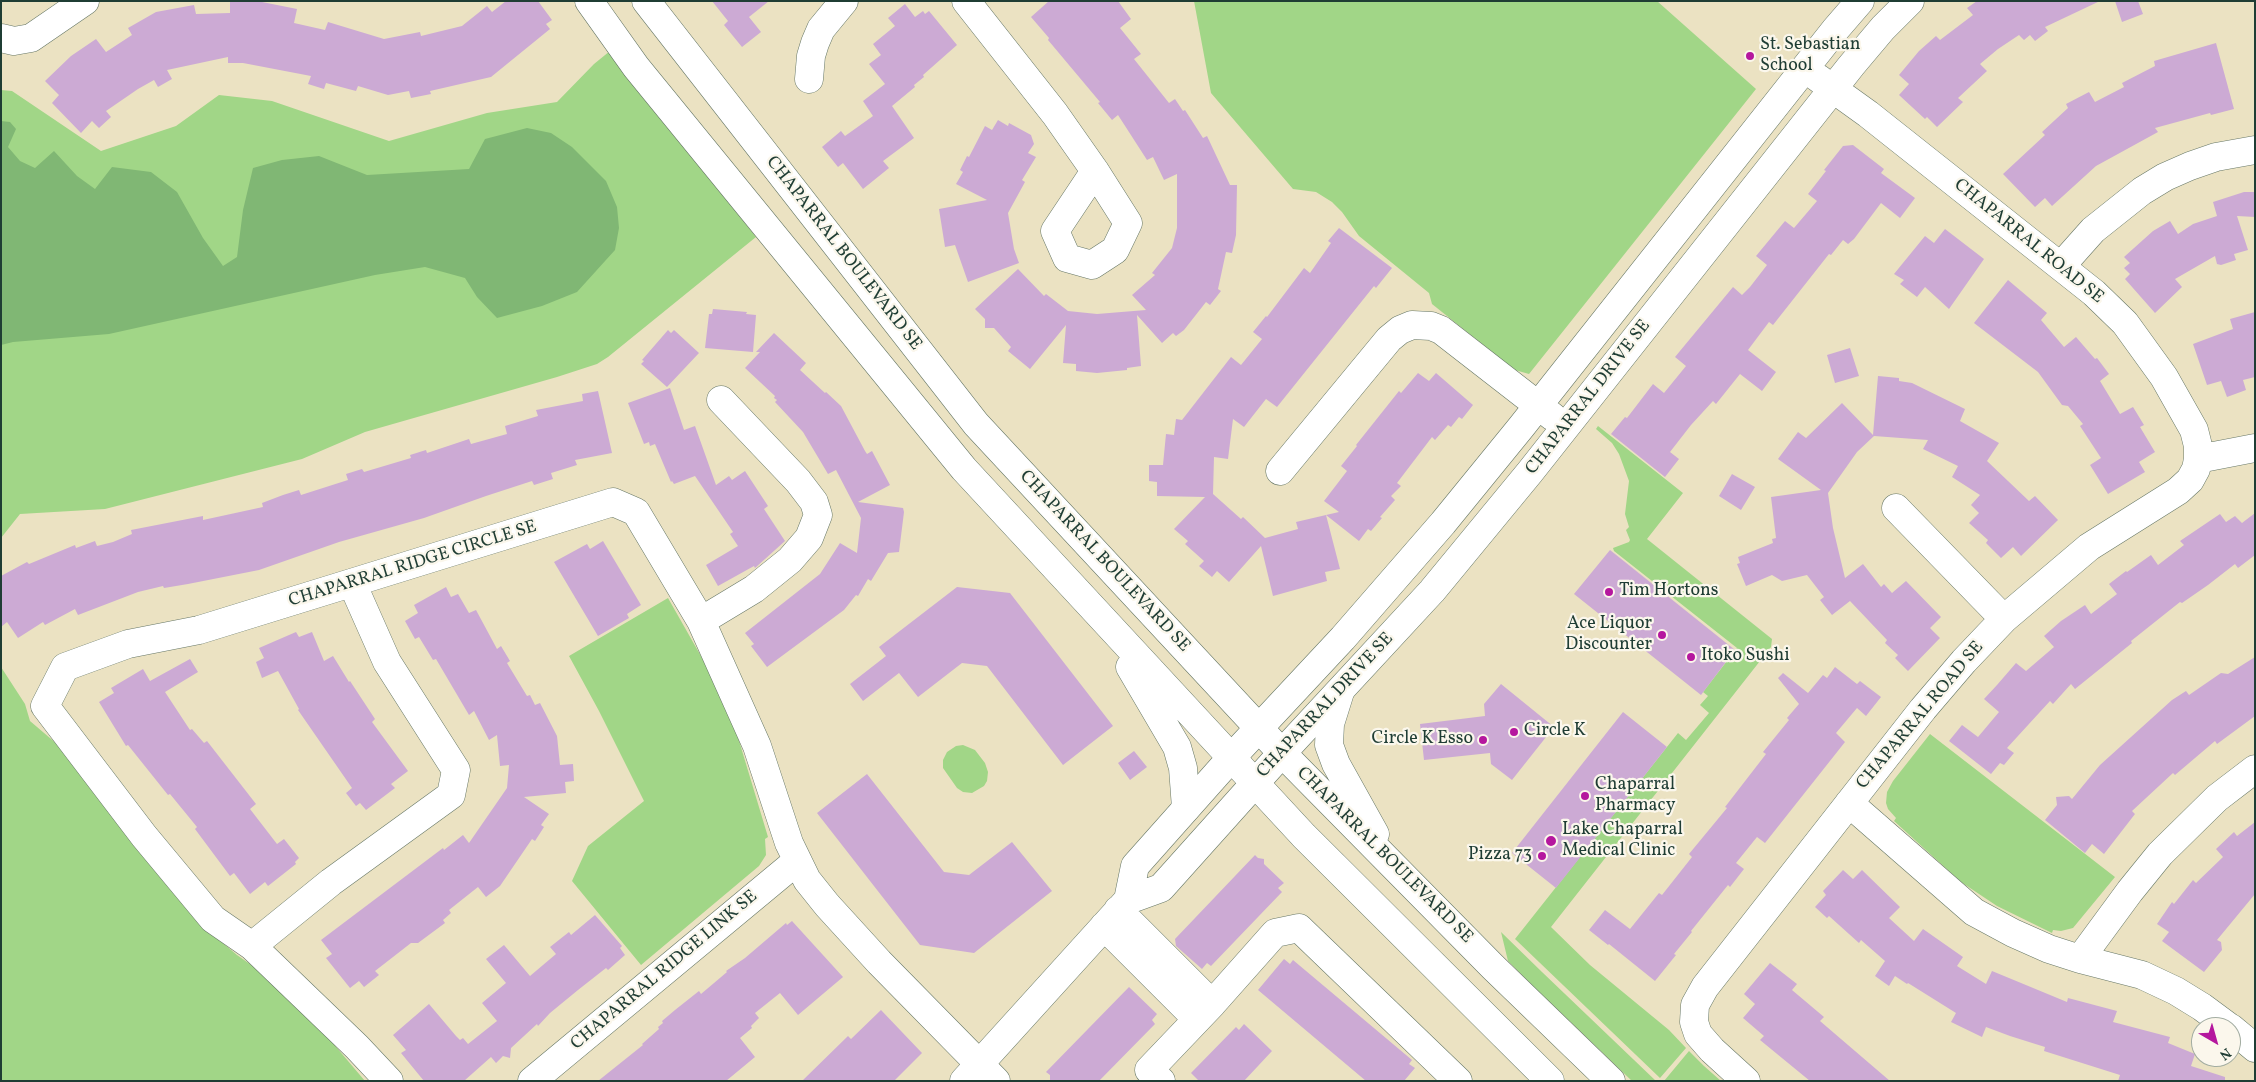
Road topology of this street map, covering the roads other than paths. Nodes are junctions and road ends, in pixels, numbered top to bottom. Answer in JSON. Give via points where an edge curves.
{"nodes":[{"id":1,"x":85,"y":1,"type":"edge"},
{"id":2,"x":589,"y":1,"type":"edge"},
{"id":3,"x":646,"y":1,"type":"edge"},
{"id":4,"x":844,"y":1,"type":"edge"},
{"id":5,"x":966,"y":1,"type":"edge"},
{"id":6,"x":1860,"y":1,"type":"edge"},
{"id":7,"x":1910,"y":1,"type":"edge"},
{"id":8,"x":1,"y":38,"type":"edge"},
{"id":9,"x":1804,"y":68,"type":"junction"},
{"id":10,"x":810,"y":79,"type":"dead end"},
{"id":11,"x":1833,"y":88,"type":"junction"},
{"id":12,"x":2255,"y":150,"type":"edge"},
{"id":13,"x":1095,"y":171,"type":"dead end"},
{"id":14,"x":2061,"y":266,"type":"junction"},
{"id":15,"x":721,"y":400,"type":"dead end"},
{"id":16,"x":1538,"y":405,"type":"junction"},
{"id":17,"x":1566,"y":427,"type":"junction"},
{"id":18,"x":2255,"y":448,"type":"edge"},
{"id":19,"x":2198,"y":458,"type":"junction"},
{"id":20,"x":1280,"y":471,"type":"dead end"},
{"id":21,"x":1896,"y":508,"type":"dead end"},
{"id":22,"x":352,"y":583,"type":"junction"},
{"id":23,"x":1101,"y":618,"type":"junction"},
{"id":24,"x":2004,"y":618,"type":"junction"},
{"id":25,"x":701,"y":621,"type":"junction"},
{"id":26,"x":1340,"y":692,"type":"junction"},
{"id":27,"x":1258,"y":728,"type":"junction"},
{"id":28,"x":1282,"y":753,"type":"junction"},
{"id":29,"x":1230,"y":758,"type":"junction"},
{"id":30,"x":2255,"y":769,"type":"edge"},
{"id":31,"x":1254,"y":783,"type":"junction"},
{"id":32,"x":1849,"y":803,"type":"junction"},
{"id":33,"x":1186,"y":808,"type":"junction"},
{"id":34,"x":797,"y":861,"type":"junction"},
{"id":35,"x":1393,"y":866,"type":"junction"},
{"id":36,"x":1117,"y":912,"type":"junction"},
{"id":37,"x":252,"y":946,"type":"junction"},
{"id":38,"x":2080,"y":960,"type":"junction"},
{"id":39,"x":1205,"y":1012,"type":"junction"},
{"id":40,"x":2215,"y":1017,"type":"edge"},
{"id":41,"x":2241,"y":1037,"type":"edge"},
{"id":42,"x":2255,"y":1048,"type":"edge"},
{"id":43,"x":980,"y":1075,"type":"edge"},
{"id":44,"x":1149,"y":1077,"type":"edge"},
{"id":45,"x":389,"y":1081,"type":"edge"},
{"id":46,"x":532,"y":1081,"type":"edge"},
{"id":47,"x":1458,"y":1081,"type":"edge"},
{"id":48,"x":1550,"y":1081,"type":"edge"},
{"id":49,"x":1611,"y":1081,"type":"edge"},
{"id":50,"x":1746,"y":1081,"type":"edge"}],
"edges":[{"from":1,"to":8,"type":"street","via":[[31,38],[14,41]]},
{"from":2,"to":23,"type":"street","via":[[642,75],[964,469]]},
{"from":3,"to":27,"type":"street","name":"CHAPARRAL BOULEVARD SE","via":[[976,424]]},
{"from":4,"to":10,"type":"street","via":[[815,43]]},
{"from":5,"to":13,"type":"street"},
{"from":6,"to":9,"type":"street","name":"CHAPARRAL DRIVE SE"},
{"from":7,"to":11,"type":"street","name":"CHAPARRAL DRIVE SE"},
{"from":9,"to":11,"type":"street","name":"CHAPARRAL ROAD SE"},
{"from":9,"to":16,"type":"street","name":"CHAPARRAL DRIVE SE"},
{"from":11,"to":14,"type":"street","name":"CHAPARRAL ROAD SE"},
{"from":11,"to":17,"type":"street","name":"CHAPARRAL DRIVE SE"},
{"from":12,"to":14,"type":"street","via":[[2216,157],[2165,177],[2093,230]]},
{"from":14,"to":19,"type":"street","name":"CHAPARRAL ROAD SE","via":[[2125,323],[2144,348],[2187,415],[2194,430]]},
{"from":15,"to":25,"type":"street","via":[[798,481],[814,502],[818,515],[809,538],[790,560],[754,589]]},
{"from":16,"to":17,"type":"street"},
{"from":16,"to":20,"type":"street","via":[[1441,330],[1431,326],[1412,326],[1389,339]]},
{"from":16,"to":27,"type":"street","name":"CHAPARRAL DRIVE SE","via":[[1414,557]]},
{"from":17,"to":26,"type":"street","name":"CHAPARRAL DRIVE SE","via":[[1450,570]]},
{"from":18,"to":19,"type":"street"},
{"from":19,"to":24,"type":"street","name":"CHAPARRAL ROAD SE","via":[[2190,480],[2178,491],[2089,547]]},
{"from":21,"to":24,"type":"street"},
{"from":22,"to":25,"type":"street","name":"CHAPARRAL RIDGE CIRCLE SE","via":[[613,502],[636,512]]},
{"from":22,"to":37,"type":"street","via":[[387,662],[456,770],[451,795],[331,882]]},
{"from":22,"to":37,"type":"street","name":"CHAPARRAL RIDGE CIRCLE SE","via":[[199,630],[128,644],[65,666],[45,706],[144,836],[213,919]]},
{"from":23,"to":29,"type":"street"},
{"from":23,"to":33,"type":"street","via":[[1172,735],[1183,768]]},
{"from":24,"to":32,"type":"street","name":"CHAPARRAL ROAD SE","via":[[1940,688]]},
{"from":25,"to":34,"type":"street","name":"CHAPARRAL RIDGE CIRCLE SE","via":[[757,746]]},
{"from":26,"to":28,"type":"street","name":"CHAPARRAL DRIVE SE"},
{"from":26,"to":35,"type":"street","via":[[1329,734],[1332,755]]},
{"from":27,"to":28,"type":"street","name":"CHAPARRAL BOULEVARD SE"},
{"from":27,"to":29,"type":"street","name":"CHAPARRAL DRIVE SE"},
{"from":28,"to":31,"type":"street","name":"CHAPARRAL DRIVE SE"},
{"from":28,"to":35,"type":"street","name":"CHAPARRAL BOULEVARD SE"},
{"from":29,"to":31,"type":"street"},
{"from":29,"to":33,"type":"street","name":"CHAPARRAL DRIVE SE"},
{"from":30,"to":38,"type":"street","via":[[2217,798],[2160,854]]},
{"from":31,"to":36,"type":"street","name":"CHAPARRAL DRIVE SE","via":[[1161,888]]},
{"from":31,"to":48,"type":"street"},
{"from":32,"to":38,"type":"street","via":[[1974,912],[2013,933]]},
{"from":32,"to":50,"type":"street","name":"CHAPARRAL ROAD SE","via":[[1695,1004],[1694,1022],[1698,1034]]},
{"from":33,"to":36,"type":"street","name":"CHAPARRAL DRIVE SE","via":[[1135,866]]},
{"from":34,"to":43,"type":"street","name":"CHAPARRAL RIDGE CIRCLE SE","via":[[834,912]]},
{"from":34,"to":46,"type":"street","name":"CHAPARRAL RIDGE LINK SE"},
{"from":35,"to":49,"type":"street","name":"CHAPARRAL BOULEVARD SE"},
{"from":36,"to":39,"type":"street"},
{"from":36,"to":43,"type":"street"},
{"from":37,"to":45,"type":"street","name":"CHAPARRAL RIDGE CIRCLE SE"},
{"from":38,"to":40,"type":"street","via":[[2142,975],[2176,991]]},
{"from":39,"to":44,"type":"street"},
{"from":39,"to":47,"type":"street","via":[[1275,933],[1299,928]]},
{"from":41,"to":42,"type":"street"}]}
